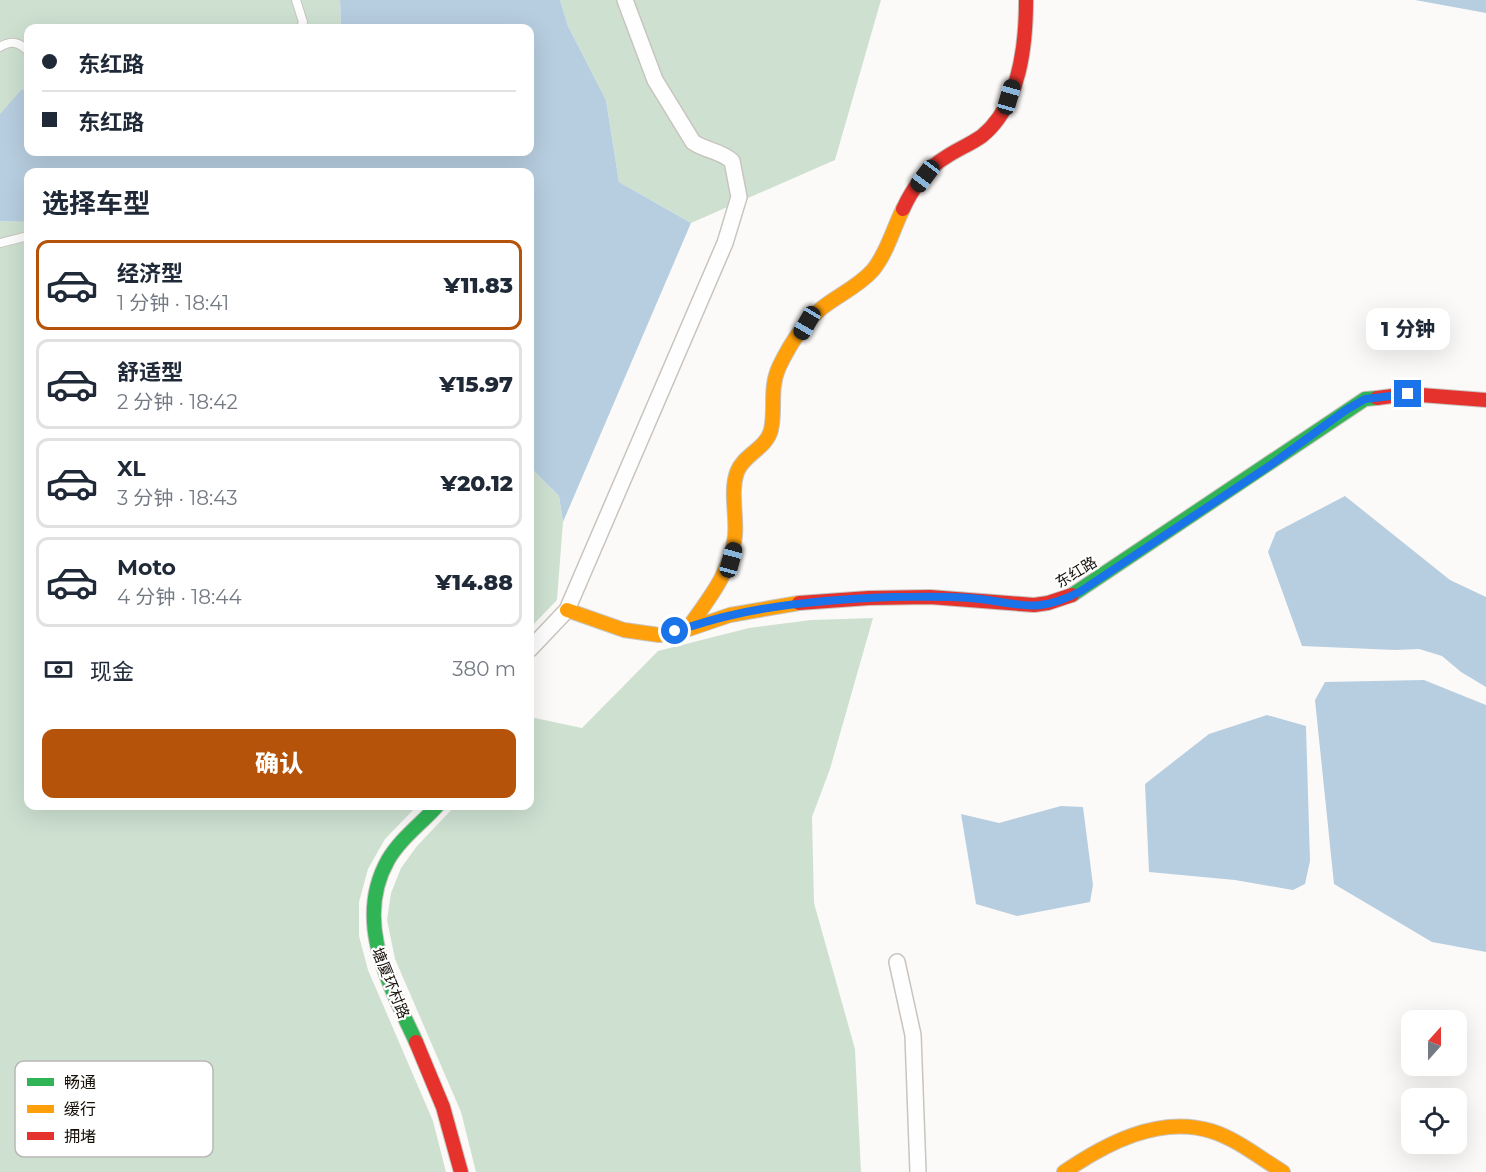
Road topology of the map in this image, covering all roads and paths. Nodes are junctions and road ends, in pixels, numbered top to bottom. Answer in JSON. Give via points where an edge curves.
{"nodes":[{"id":1,"x":296,"y":0,"type":"edge"},
{"id":2,"x":626,"y":0,"type":"edge"},
{"id":3,"x":1026,"y":0,"type":"edge"},
{"id":4,"x":302,"y":24,"type":"edge"},
{"id":5,"x":0,"y":47,"type":"edge"},
{"id":6,"x":24,"y":48,"type":"edge"},
{"id":7,"x":24,"y":237,"type":"edge"},
{"id":8,"x":0,"y":243,"type":"edge"},
{"id":9,"x":1486,"y":400,"type":"edge"},
{"id":10,"x":567,"y":610,"type":"junction"},
{"id":11,"x":688,"y":628,"type":"junction"},
{"id":12,"x":534,"y":643,"type":"edge"},
{"id":13,"x":433,"y":810,"type":"edge"},
{"id":14,"x":897,"y":962,"type":"dead end"},
{"id":15,"x":461,"y":1172,"type":"edge"},
{"id":16,"x":918,"y":1172,"type":"edge"},
{"id":17,"x":1064,"y":1172,"type":"edge"},
{"id":18,"x":1283,"y":1172,"type":"edge"}],
"edges":[{"from":1,"to":4,"type":"lane"},
{"from":2,"to":10,"type":"street","via":[[655,80],[693,142],[721,152],[732,161],[739,197],[725,243]]},
{"from":3,"to":11,"type":"street","via":[[1025,43],[999,117],[985,134],[944,159],[925,176],[909,196],[874,269],[818,311],[778,369],[772,385],[769,435],[746,458],[736,477],[731,560],[721,582]]},
{"from":5,"to":6,"type":"lane","via":[[8,42]]},
{"from":7,"to":8,"type":"lane"},
{"from":9,"to":11,"type":"street","name":"东红路","via":[[1408,394],[1365,399],[1062,601],[1029,607],[972,598],[838,600],[783,605]]},
{"from":10,"to":11,"type":"street","name":"东红路","via":[[637,634],[663,635]]},
{"from":10,"to":12,"type":"street"},
{"from":13,"to":15,"type":"street","name":"塘厦环村路","via":[[388,860],[375,896],[374,935],[381,964],[447,1117]]},
{"from":14,"to":16,"type":"street","via":[[913,1035]]},
{"from":17,"to":18,"type":"street","via":[[1135,1133],[1178,1126],[1209,1131]]}]}
